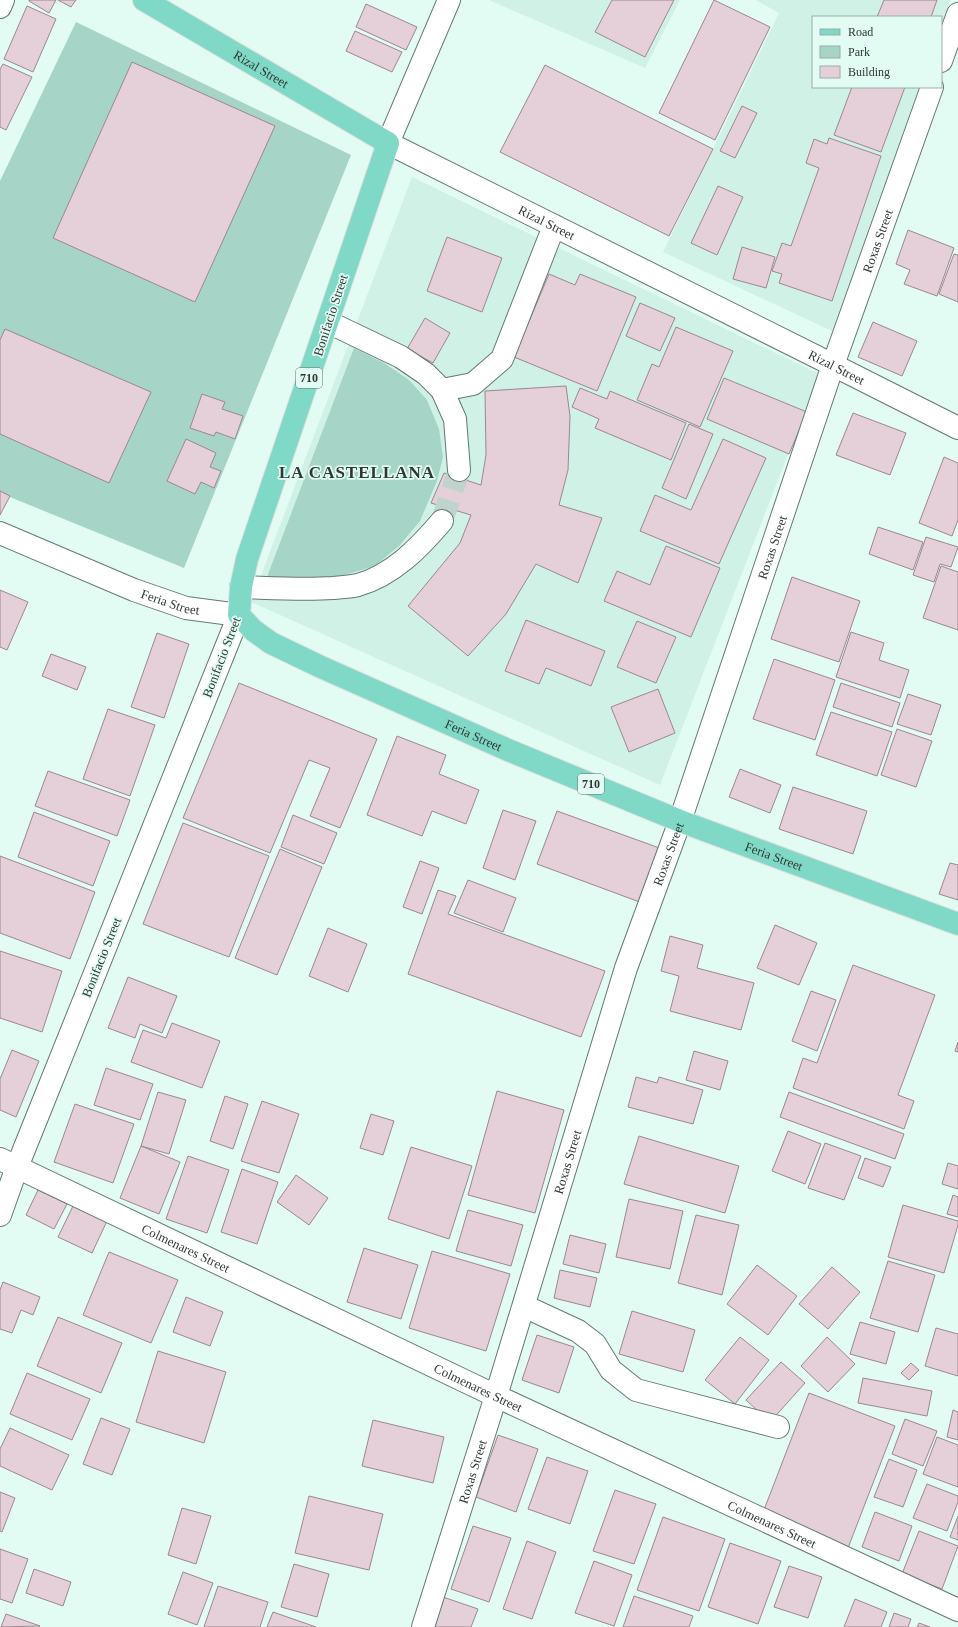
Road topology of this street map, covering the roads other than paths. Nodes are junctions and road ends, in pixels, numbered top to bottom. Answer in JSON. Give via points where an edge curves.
{"nodes":[{"id":1,"x":3,"y":0,"type":"edge"},
{"id":2,"x":144,"y":0,"type":"edge"},
{"id":3,"x":449,"y":0,"type":"edge"},
{"id":4,"x":0,"y":7,"type":"edge"},
{"id":5,"x":958,"y":14,"type":"edge"},
{"id":6,"x":942,"y":58,"type":"edge"},
{"id":7,"x":932,"y":88,"type":"edge"},
{"id":8,"x":388,"y":143,"type":"junction"},
{"id":9,"x":554,"y":226,"type":"junction"},
{"id":10,"x":328,"y":322,"type":"junction"},
{"id":11,"x":833,"y":365,"type":"junction"},
{"id":12,"x":442,"y":390,"type":"junction"},
{"id":13,"x":958,"y":428,"type":"edge"},
{"id":14,"x":459,"y":470,"type":"tunnel mouth"},
{"id":15,"x":442,"y":521,"type":"tunnel mouth"},
{"id":16,"x":0,"y":533,"type":"edge"},
{"id":17,"x":241,"y":586,"type":"junction"},
{"id":18,"x":239,"y":615,"type":"junction"},
{"id":19,"x":680,"y":821,"type":"junction"},
{"id":20,"x":958,"y":924,"type":"edge"},
{"id":21,"x":8,"y":1163,"type":"edge"},
{"id":22,"x":0,"y":1215,"type":"edge"},
{"id":23,"x":524,"y":1306,"type":"junction"},
{"id":24,"x":496,"y":1396,"type":"junction"},
{"id":25,"x":778,"y":1426,"type":"dead end"},
{"id":26,"x":958,"y":1610,"type":"edge"},
{"id":27,"x":423,"y":1627,"type":"edge"}],
"edges":[{"from":1,"to":4,"type":"street"},
{"from":2,"to":8,"type":"main road","name":"Rizal Street"},
{"from":3,"to":8,"type":"street","name":"Bonifacio Street"},
{"from":5,"to":6,"type":"street"},
{"from":7,"to":11,"type":"street","name":"Roxas Street"},
{"from":8,"to":9,"type":"street","name":"Rizal Street"},
{"from":8,"to":10,"type":"main road","name":"Bonifacio Street","number":"710"},
{"from":9,"to":11,"type":"street","name":"Rizal Street"},
{"from":9,"to":12,"type":"street","via":[[502,359],[473,384]]},
{"from":10,"to":12,"type":"street","via":[[401,357],[426,374]]},
{"from":10,"to":17,"type":"main road","name":"Bonifacio Street","number":"710","via":[[247,559]]},
{"from":11,"to":13,"type":"street","name":"Rizal Street"},
{"from":11,"to":19,"type":"street","name":"Roxas Street"},
{"from":12,"to":14,"type":"street","via":[[455,419]]},
{"from":15,"to":17,"type":"street","via":[[422,544],[397,566],[357,586],[309,590]]},
{"from":16,"to":18,"type":"street","name":"Feria Street","via":[[134,590],[186,608]]},
{"from":17,"to":18,"type":"main road","name":"Bonifacio Street","number":"710"},
{"from":18,"to":19,"type":"main road","name":"Feria Street","number":"710","via":[[253,630],[271,643],[321,667],[508,750]]},
{"from":18,"to":21,"type":"street","name":"Bonifacio Street"},
{"from":19,"to":20,"type":"main road","name":"Feria Street","number":"710"},
{"from":19,"to":23,"type":"street","name":"Roxas Street","via":[[626,968]]},
{"from":21,"to":22,"type":"street","name":"Bonifacio Street"},
{"from":21,"to":24,"type":"street","name":"Colmenares Street"},
{"from":23,"to":24,"type":"street","name":"Roxas Street"},
{"from":23,"to":25,"type":"street","via":[[578,1331],[595,1344],[612,1370],[636,1390]]},
{"from":24,"to":26,"type":"street","name":"Colmenares Street"},
{"from":24,"to":27,"type":"street","name":"Roxas Street"}]}
